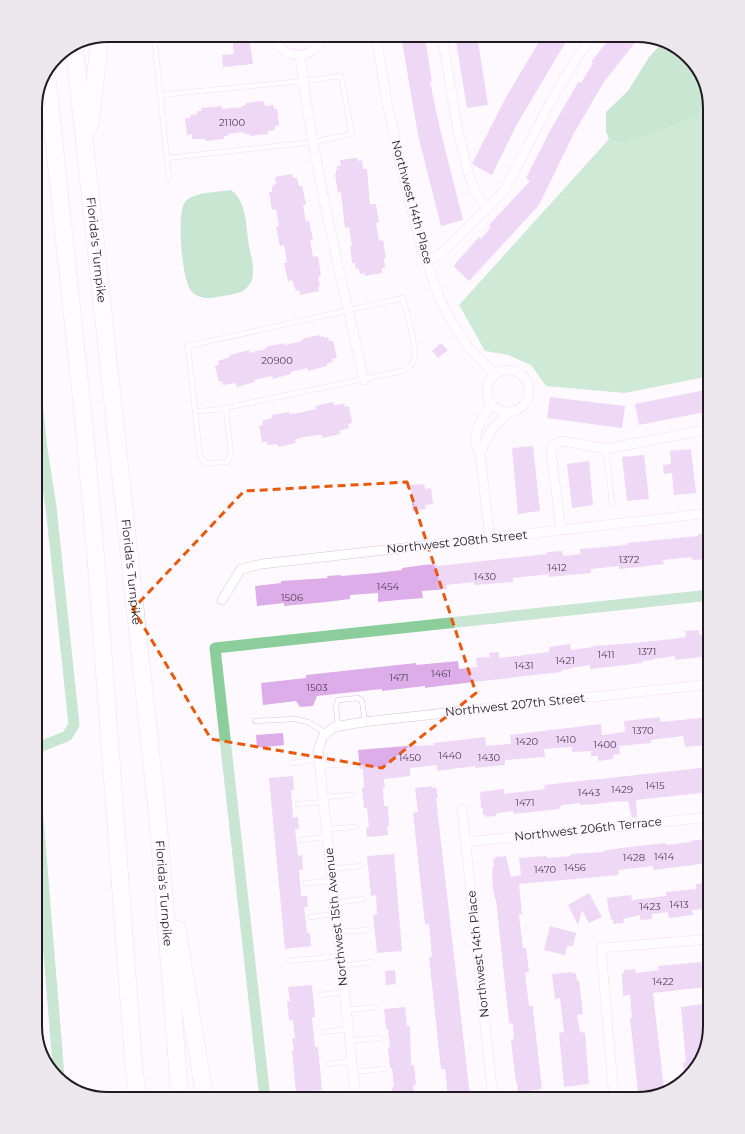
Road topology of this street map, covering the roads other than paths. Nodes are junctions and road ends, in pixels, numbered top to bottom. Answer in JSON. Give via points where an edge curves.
{"nodes":[{"id":1,"x":155,"y":42,"type":"edge"},
{"id":2,"x":276,"y":42,"type":"edge"},
{"id":3,"x":319,"y":42,"type":"edge"},
{"id":4,"x":377,"y":42,"type":"edge"},
{"id":5,"x":443,"y":42,"type":"edge"},
{"id":6,"x":589,"y":42,"type":"edge"},
{"id":7,"x":100,"y":43,"type":"edge"},
{"id":8,"x":75,"y":51,"type":"edge"},
{"id":9,"x":300,"y":55,"type":"junction"},
{"id":10,"x":48,"y":81,"type":"edge"},
{"id":11,"x":303,"y":81,"type":"junction"},
{"id":12,"x":160,"y":95,"type":"junction"},
{"id":13,"x":313,"y":142,"type":"junction"},
{"id":14,"x":86,"y":153,"type":"junction"},
{"id":15,"x":167,"y":158,"type":"junction"},
{"id":16,"x":169,"y":178,"type":"dead end"},
{"id":17,"x":487,"y":209,"type":"junction"},
{"id":18,"x":427,"y":261,"type":"junction"},
{"id":19,"x":348,"y":310,"type":"junction"},
{"id":20,"x":495,"y":374,"type":"junction"},
{"id":21,"x":364,"y":380,"type":"junction"},
{"id":22,"x":491,"y":404,"type":"junction"},
{"id":23,"x":226,"y":408,"type":"junction"},
{"id":24,"x":195,"y":411,"type":"junction"},
{"id":25,"x":510,"y":412,"type":"junction"},
{"id":26,"x":703,"y":430,"type":"edge"},
{"id":27,"x":606,"y":449,"type":"junction"},
{"id":28,"x":480,"y":454,"type":"junction"},
{"id":29,"x":612,"y":504,"type":"dead end"},
{"id":30,"x":703,"y":514,"type":"edge"},
{"id":31,"x":561,"y":530,"type":"junction"},
{"id":32,"x":490,"y":539,"type":"junction"},
{"id":33,"x":222,"y":600,"type":"dead end"},
{"id":34,"x":703,"y":685,"type":"edge"},
{"id":35,"x":255,"y":721,"type":"dead end"},
{"id":36,"x":365,"y":722,"type":"junction"},
{"id":37,"x":338,"y":726,"type":"junction"},
{"id":38,"x":324,"y":734,"type":"junction"},
{"id":39,"x":292,"y":762,"type":"dead end"},
{"id":40,"x":319,"y":763,"type":"junction"},
{"id":41,"x":348,"y":764,"type":"dead end"},
{"id":42,"x":351,"y":795,"type":"dead end"},
{"id":43,"x":323,"y":800,"type":"junction"},
{"id":44,"x":298,"y":804,"type":"dead end"},
{"id":45,"x":462,"y":809,"type":"dead end"},
{"id":46,"x":703,"y":818,"type":"edge"},
{"id":47,"x":158,"y":820,"type":"junction"},
{"id":48,"x":356,"y":827,"type":"dead end"},
{"id":49,"x":327,"y":833,"type":"junction"},
{"id":50,"x":300,"y":840,"type":"dead end"},
{"id":51,"x":467,"y":842,"type":"junction"},
{"id":52,"x":361,"y":866,"type":"dead end"},
{"id":53,"x":331,"y":869,"type":"junction"},
{"id":54,"x":332,"y":881,"type":"junction"},
{"id":55,"x":306,"y":883,"type":"dead end"},
{"id":56,"x":363,"y":900,"type":"dead end"},
{"id":57,"x":335,"y":902,"type":"junction"},
{"id":58,"x":336,"y":914,"type":"junction"},
{"id":59,"x":310,"y":917,"type":"dead end"},
{"id":60,"x":367,"y":930,"type":"dead end"},
{"id":61,"x":338,"y":932,"type":"junction"},
{"id":62,"x":703,"y":940,"type":"edge"},
{"id":63,"x":340,"y":956,"type":"junction"},
{"id":64,"x":288,"y":961,"type":"dead end"},
{"id":65,"x":371,"y":962,"type":"dead end"},
{"id":66,"x":342,"y":966,"type":"junction"},
{"id":67,"x":344,"y":992,"type":"junction"},
{"id":68,"x":320,"y":995,"type":"dead end"},
{"id":69,"x":376,"y":1007,"type":"dead end"},
{"id":70,"x":346,"y":1010,"type":"junction"},
{"id":71,"x":348,"y":1029,"type":"junction"},
{"id":72,"x":324,"y":1032,"type":"dead end"},
{"id":73,"x":379,"y":1038,"type":"dead end"},
{"id":74,"x":350,"y":1041,"type":"junction"},
{"id":75,"x":352,"y":1061,"type":"junction"},
{"id":76,"x":328,"y":1064,"type":"dead end"},
{"id":77,"x":134,"y":1068,"type":"junction"},
{"id":78,"x":384,"y":1069,"type":"dead end"},
{"id":79,"x":353,"y":1072,"type":"junction"},
{"id":80,"x":133,"y":1092,"type":"edge"},
{"id":81,"x":137,"y":1092,"type":"edge"},
{"id":82,"x":179,"y":1092,"type":"edge"},
{"id":83,"x":204,"y":1092,"type":"edge"},
{"id":84,"x":353,"y":1092,"type":"edge"},
{"id":85,"x":492,"y":1092,"type":"edge"},
{"id":86,"x":613,"y":1092,"type":"edge"}],
"edges":[{"from":1,"to":12,"type":"lane"},
{"from":2,"to":9,"type":"street","via":[[287,53]]},
{"from":3,"to":9,"type":"street","via":[[312,51]]},
{"from":4,"to":18,"type":"street","name":"Northwest 14th Place","via":[[404,180]]},
{"from":5,"to":17,"type":"street","via":[[457,126],[469,175],[475,191]]},
{"from":6,"to":17,"type":"street","via":[[551,101],[504,191]]},
{"from":7,"to":14,"type":"highway"},
{"from":8,"to":14,"type":"highway","name":"Florida's Turnpike"},
{"from":9,"to":11,"type":"street"},
{"from":10,"to":77,"type":"highway","via":[[97,572]]},
{"from":11,"to":12,"type":"lane"},
{"from":11,"to":13,"type":"street"},
{"from":11,"to":13,"type":"lane","via":[[340,76],[352,134]]},
{"from":12,"to":15,"type":"lane"},
{"from":13,"to":15,"type":"lane"},
{"from":13,"to":19,"type":"street"},
{"from":14,"to":47,"type":"highway","name":"Florida's Turnpike"},
{"from":15,"to":16,"type":"lane"},
{"from":17,"to":18,"type":"street","via":[[444,251]]},
{"from":18,"to":20,"type":"street","name":"Northwest 14th Place","via":[[439,298],[450,318],[468,347]]},
{"from":19,"to":21,"type":"street"},
{"from":19,"to":21,"type":"lane","via":[[403,298],[415,349],[414,358],[404,371]]},
{"from":19,"to":24,"type":"lane","via":[[188,346]]},
{"from":20,"to":22,"type":"street","via":[[490,379],[487,392]]},
{"from":20,"to":25,"type":"street","via":[[514,370],[526,379],[529,386],[527,400],[523,406]]},
{"from":21,"to":23,"type":"lane"},
{"from":22,"to":25,"type":"street","via":[[503,412]]},
{"from":22,"to":28,"type":"street","via":[[478,426],[475,440]]},
{"from":23,"to":24,"type":"lane"},
{"from":23,"to":24,"type":"lane","via":[[230,454],[227,462],[206,463],[200,457]]},
{"from":25,"to":28,"type":"street","via":[[491,430]]},
{"from":26,"to":27,"type":"street"},
{"from":27,"to":29,"type":"lane"},
{"from":27,"to":31,"type":"street","via":[[564,441],[553,445],[551,452]]},
{"from":28,"to":32,"type":"street"},
{"from":30,"to":31,"type":"street","name":"Northwest 208th Street"},
{"from":31,"to":32,"type":"street","name":"Northwest 208th Street"},
{"from":32,"to":33,"type":"street","name":"Northwest 208th Street","via":[[262,564],[241,569]]},
{"from":34,"to":36,"type":"street","name":"Northwest 207th Street"},
{"from":35,"to":38,"type":"lane","via":[[294,718],[308,722]]},
{"from":36,"to":37,"type":"street","name":"Northwest 207th Street"},
{"from":36,"to":37,"type":"lane","via":[[362,701],[358,698],[338,700]]},
{"from":37,"to":38,"type":"street","name":"Northwest 207th Street"},
{"from":38,"to":40,"type":"street","name":"Northwest 15th Avenue","via":[[318,751]]},
{"from":39,"to":40,"type":"lane"},
{"from":40,"to":41,"type":"lane"},
{"from":40,"to":43,"type":"street","name":"Northwest 15th Avenue"},
{"from":42,"to":43,"type":"lane"},
{"from":43,"to":44,"type":"lane"},
{"from":43,"to":49,"type":"street","name":"Northwest 15th Avenue"},
{"from":45,"to":51,"type":"street","name":"Northwest 14th Place"},
{"from":46,"to":51,"type":"street","name":"Northwest 206th Terrace"},
{"from":47,"to":82,"type":"highway","name":"Florida's Turnpike"},
{"from":47,"to":83,"type":"highway"},
{"from":48,"to":49,"type":"lane"},
{"from":49,"to":50,"type":"lane"},
{"from":49,"to":53,"type":"street","name":"Northwest 15th Avenue"},
{"from":51,"to":85,"type":"street","name":"Northwest 14th Place"},
{"from":52,"to":53,"type":"lane"},
{"from":53,"to":54,"type":"street","name":"Northwest 15th Avenue"},
{"from":54,"to":55,"type":"lane"},
{"from":54,"to":57,"type":"street","name":"Northwest 15th Avenue"},
{"from":56,"to":57,"type":"lane"},
{"from":57,"to":58,"type":"street","name":"Northwest 15th Avenue"},
{"from":58,"to":59,"type":"lane"},
{"from":58,"to":61,"type":"street","name":"Northwest 15th Avenue"},
{"from":60,"to":61,"type":"lane"},
{"from":61,"to":63,"type":"street","name":"Northwest 15th Avenue"},
{"from":62,"to":86,"type":"street","via":[[601,948]]},
{"from":63,"to":64,"type":"lane"},
{"from":63,"to":66,"type":"street","name":"Northwest 15th Avenue"},
{"from":65,"to":66,"type":"lane"},
{"from":66,"to":67,"type":"street","name":"Northwest 15th Avenue"},
{"from":67,"to":68,"type":"lane"},
{"from":67,"to":70,"type":"street","name":"Northwest 15th Avenue"},
{"from":69,"to":70,"type":"lane"},
{"from":70,"to":71,"type":"street","name":"Northwest 15th Avenue"},
{"from":71,"to":72,"type":"lane"},
{"from":71,"to":74,"type":"street","name":"Northwest 15th Avenue"},
{"from":73,"to":74,"type":"lane"},
{"from":74,"to":75,"type":"street","name":"Northwest 15th Avenue"},
{"from":75,"to":76,"type":"lane"},
{"from":75,"to":79,"type":"street","name":"Northwest 15th Avenue"},
{"from":77,"to":80,"type":"highway"},
{"from":77,"to":81,"type":"highway"},
{"from":78,"to":79,"type":"lane"},
{"from":79,"to":84,"type":"street","name":"Northwest 15th Avenue"}]}
